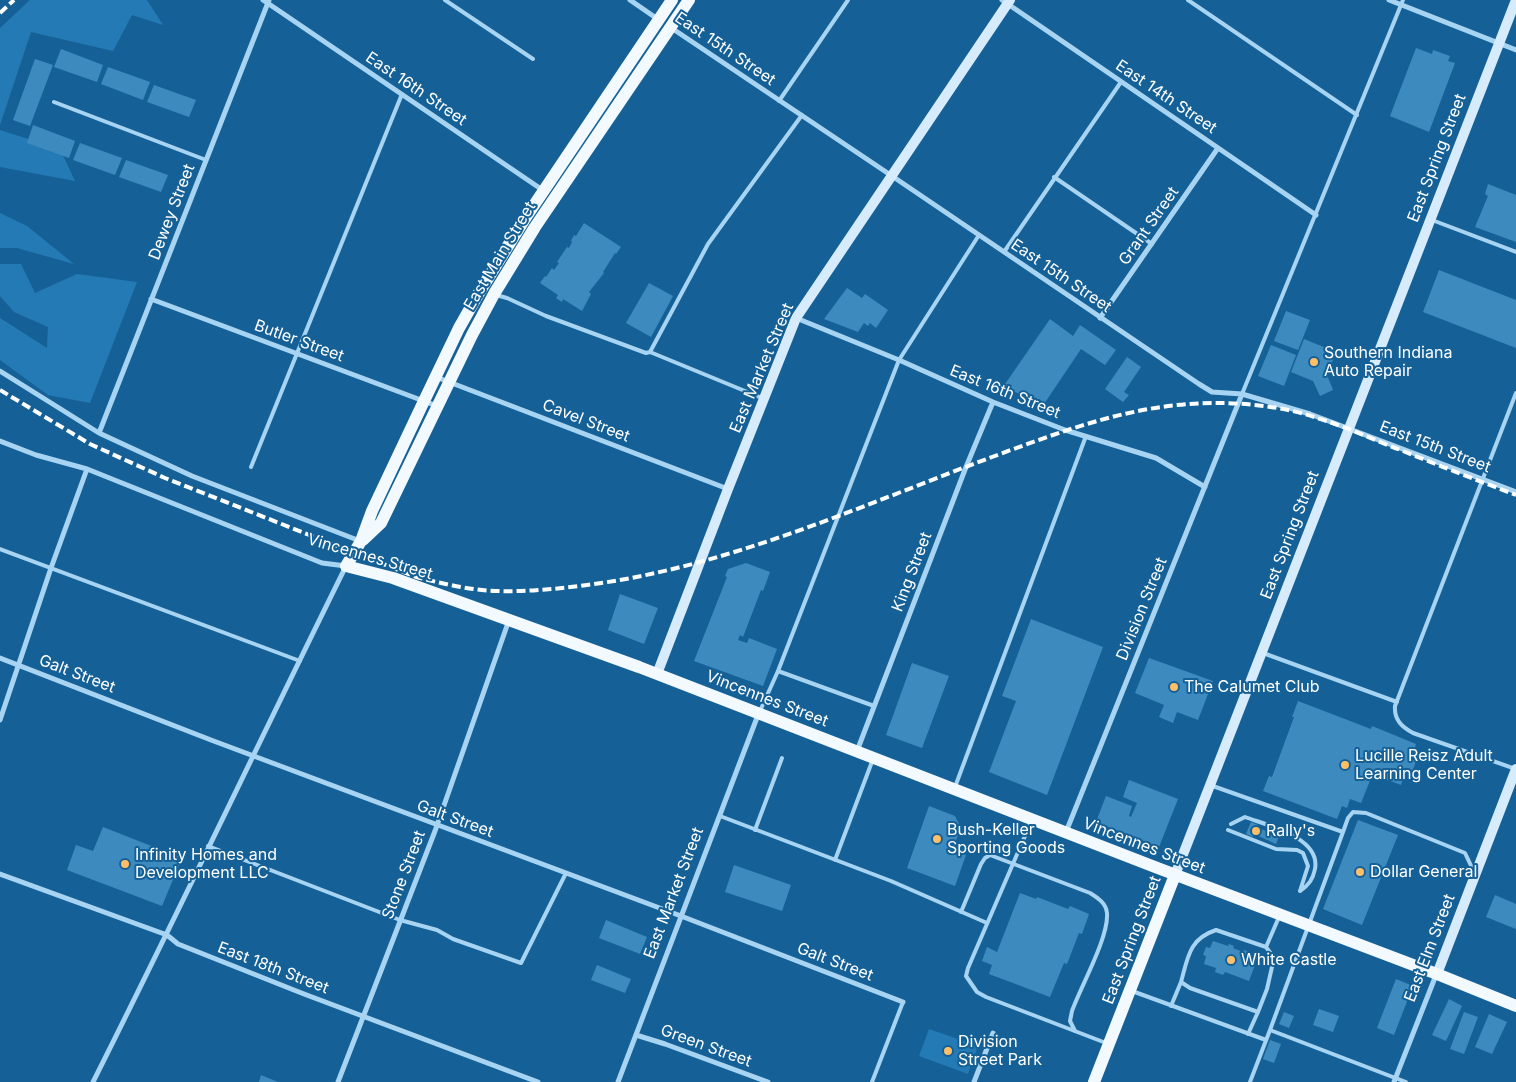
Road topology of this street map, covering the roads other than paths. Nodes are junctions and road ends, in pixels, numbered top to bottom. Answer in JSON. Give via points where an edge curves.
{"nodes":[{"id":1,"x":445,"y":0,"type":"edge"},
{"id":2,"x":630,"y":0,"type":"edge"},
{"id":3,"x":672,"y":0,"type":"edge"},
{"id":4,"x":688,"y":0,"type":"edge"},
{"id":5,"x":848,"y":0,"type":"edge"},
{"id":6,"x":1188,"y":0,"type":"edge"},
{"id":7,"x":1389,"y":0,"type":"edge"},
{"id":8,"x":1516,"y":0,"type":"edge"},
{"id":9,"x":267,"y":1,"type":"edge"},
{"id":10,"x":1007,"y":1,"type":"edge"},
{"id":11,"x":1402,"y":2,"type":"edge"},
{"id":12,"x":659,"y":20,"type":"junction"},
{"id":13,"x":670,"y":28,"type":"junction"},
{"id":14,"x":1500,"y":43,"type":"junction"},
{"id":15,"x":1516,"y":50,"type":"edge"},
{"id":16,"x":533,"y":59,"type":"dead end"},
{"id":17,"x":1121,"y":82,"type":"junction"},
{"id":18,"x":402,"y":94,"type":"junction"},
{"id":19,"x":780,"y":101,"type":"junction"},
{"id":20,"x":54,"y":102,"type":"dead end"},
{"id":21,"x":1357,"y":114,"type":"junction"},
{"id":22,"x":802,"y":116,"type":"junction"},
{"id":23,"x":1218,"y":148,"type":"junction"},
{"id":24,"x":206,"y":160,"type":"junction"},
{"id":25,"x":892,"y":176,"type":"junction"},
{"id":26,"x":1054,"y":177,"type":"junction"},
{"id":27,"x":544,"y":191,"type":"junction"},
{"id":28,"x":555,"y":198,"type":"junction"},
{"id":29,"x":1316,"y":215,"type":"junction"},
{"id":30,"x":1430,"y":219,"type":"junction"},
{"id":31,"x":979,"y":235,"type":"junction"},
{"id":32,"x":1152,"y":244,"type":"junction"},
{"id":33,"x":1004,"y":252,"type":"junction"},
{"id":34,"x":1516,"y":252,"type":"edge"},
{"id":35,"x":494,"y":294,"type":"junction"},
{"id":36,"x":151,"y":299,"type":"junction"},
{"id":37,"x":796,"y":318,"type":"junction"},
{"id":38,"x":1100,"y":318,"type":"junction"},
{"id":39,"x":650,"y":352,"type":"junction"},
{"id":40,"x":296,"y":354,"type":"junction"},
{"id":41,"x":899,"y":360,"type":"junction"},
{"id":42,"x":0,"y":372,"type":"edge"},
{"id":43,"x":436,"y":377,"type":"junction"},
{"id":44,"x":449,"y":382,"type":"junction"},
{"id":45,"x":1516,"y":393,"type":"edge"},
{"id":46,"x":1242,"y":394,"type":"junction"},
{"id":47,"x":764,"y":399,"type":"junction"},
{"id":48,"x":424,"y":401,"type":"junction"},
{"id":49,"x":993,"y":402,"type":"junction"},
{"id":50,"x":1514,"y":402,"type":"edge"},
{"id":51,"x":437,"y":406,"type":"junction"},
{"id":52,"x":1349,"y":427,"type":"junction"},
{"id":53,"x":99,"y":433,"type":"junction"},
{"id":54,"x":1086,"y":436,"type":"junction"},
{"id":55,"x":0,"y":441,"type":"edge"},
{"id":56,"x":250,"y":467,"type":"dead end"},
{"id":57,"x":87,"y":469,"type":"junction"},
{"id":58,"x":1482,"y":478,"type":"junction"},
{"id":59,"x":1205,"y":487,"type":"junction"},
{"id":60,"x":728,"y":489,"type":"junction"},
{"id":61,"x":1516,"y":492,"type":"edge"},
{"id":62,"x":361,"y":542,"type":"junction"},
{"id":63,"x":0,"y":549,"type":"edge"},
{"id":64,"x":346,"y":566,"type":"junction"},
{"id":65,"x":51,"y":568,"type":"junction"},
{"id":66,"x":509,"y":619,"type":"junction"},
{"id":67,"x":1261,"y":653,"type":"junction"},
{"id":68,"x":0,"y":658,"type":"edge"},
{"id":69,"x":300,"y":661,"type":"junction"},
{"id":70,"x":19,"y":664,"type":"junction"},
{"id":71,"x":778,"y":670,"type":"junction"},
{"id":72,"x":657,"y":674,"type":"junction"},
{"id":73,"x":1397,"y":702,"type":"junction"},
{"id":74,"x":874,"y":706,"type":"junction"},
{"id":75,"x":758,"y":714,"type":"junction"},
{"id":76,"x":0,"y":720,"type":"edge"},
{"id":77,"x":857,"y":751,"type":"junction"},
{"id":78,"x":253,"y":756,"type":"junction"},
{"id":79,"x":874,"y":757,"type":"junction"},
{"id":80,"x":782,"y":758,"type":"dead end"},
{"id":81,"x":1516,"y":769,"type":"edge"},
{"id":82,"x":1210,"y":785,"type":"junction"},
{"id":83,"x":954,"y":789,"type":"junction"},
{"id":84,"x":720,"y":816,"type":"junction"},
{"id":85,"x":1032,"y":820,"type":"junction"},
{"id":86,"x":1230,"y":824,"type":"dead end"},
{"id":87,"x":437,"y":825,"type":"junction"},
{"id":88,"x":755,"y":830,"type":"junction"},
{"id":89,"x":1228,"y":830,"type":"dead end"},
{"id":90,"x":1343,"y":832,"type":"junction"},
{"id":91,"x":1065,"y":833,"type":"junction"},
{"id":92,"x":208,"y":846,"type":"junction"},
{"id":93,"x":835,"y":860,"type":"junction"},
{"id":94,"x":1012,"y":865,"type":"junction"},
{"id":95,"x":566,"y":873,"type":"junction"},
{"id":96,"x":0,"y":874,"type":"edge"},
{"id":97,"x":1175,"y":875,"type":"junction"},
{"id":98,"x":1475,"y":875,"type":"junction"},
{"id":99,"x":961,"y":912,"type":"junction"},
{"id":100,"x":1280,"y":915,"type":"junction"},
{"id":101,"x":682,"y":916,"type":"junction"},
{"id":102,"x":400,"y":920,"type":"junction"},
{"id":103,"x":987,"y":923,"type":"junction"},
{"id":104,"x":1309,"y":926,"type":"junction"},
{"id":105,"x":167,"y":935,"type":"junction"},
{"id":106,"x":1266,"y":947,"type":"junction"},
{"id":107,"x":1436,"y":974,"type":"junction"},
{"id":108,"x":1180,"y":982,"type":"junction"},
{"id":109,"x":1130,"y":990,"type":"junction"},
{"id":110,"x":903,"y":1002,"type":"joint"},
{"id":111,"x":1171,"y":1006,"type":"junction"},
{"id":112,"x":1516,"y":1006,"type":"edge"},
{"id":113,"x":1258,"y":1012,"type":"junction"},
{"id":114,"x":363,"y":1016,"type":"junction"},
{"id":115,"x":1270,"y":1030,"type":"junction"},
{"id":116,"x":1075,"y":1031,"type":"junction"},
{"id":117,"x":993,"y":1033,"type":"dead end"},
{"id":118,"x":1248,"y":1034,"type":"junction"},
{"id":119,"x":636,"y":1035,"type":"junction"},
{"id":120,"x":1266,"y":1040,"type":"junction"},
{"id":121,"x":1109,"y":1044,"type":"junction"},
{"id":122,"x":1395,"y":1080,"type":"edge"},
{"id":123,"x":760,"y":1081,"type":"edge"},
{"id":124,"x":93,"y":1082,"type":"edge"},
{"id":125,"x":338,"y":1082,"type":"edge"},
{"id":126,"x":538,"y":1082,"type":"edge"},
{"id":127,"x":618,"y":1082,"type":"edge"},
{"id":128,"x":768,"y":1082,"type":"edge"},
{"id":129,"x":872,"y":1082,"type":"edge"},
{"id":130,"x":974,"y":1082,"type":"edge"},
{"id":131,"x":1094,"y":1082,"type":"edge"},
{"id":132,"x":1250,"y":1082,"type":"edge"},
{"id":133,"x":1406,"y":1082,"type":"edge"}],
"edges":[{"from":1,"to":16,"type":"lane"},
{"from":2,"to":12,"type":"street","name":"East 15th Street"},
{"from":3,"to":12,"type":"main road","name":"East Main Street"},
{"from":4,"to":13,"type":"main road","name":"East Main Street"},
{"from":5,"to":19,"type":"lane"},
{"from":6,"to":21,"type":"lane"},
{"from":7,"to":11,"type":"street"},
{"from":8,"to":14,"type":"main road","name":"East Spring Street"},
{"from":9,"to":18,"type":"street","name":"East 16th Street"},
{"from":9,"to":24,"type":"street","name":"Dewey Street"},
{"from":10,"to":17,"type":"street","name":"East 14th Street"},
{"from":10,"to":25,"type":"main road","name":"East Market Street"},
{"from":11,"to":14,"type":"street"},
{"from":11,"to":21,"type":"lane"},
{"from":12,"to":13,"type":"street","name":"East 15th Street"},
{"from":12,"to":27,"type":"main road","name":"East Main Street"},
{"from":13,"to":19,"type":"street","name":"East 15th Street"},
{"from":13,"to":28,"type":"main road","name":"East Main Street"},
{"from":14,"to":15,"type":"street"},
{"from":14,"to":30,"type":"main road","name":"East Spring Street"},
{"from":17,"to":23,"type":"street","name":"East 14th Street"},
{"from":17,"to":26,"type":"lane"},
{"from":18,"to":27,"type":"street","name":"East 16th Street"},
{"from":18,"to":40,"type":"lane"},
{"from":19,"to":22,"type":"street","name":"East 15th Street"},
{"from":20,"to":24,"type":"lane"},
{"from":21,"to":29,"type":"lane"},
{"from":22,"to":25,"type":"street","name":"East 15th Street"},
{"from":22,"to":39,"type":"lane","via":[[708,244]]},
{"from":23,"to":29,"type":"street","name":"East 14th Street"},
{"from":23,"to":32,"type":"street","name":"Grant Street"},
{"from":24,"to":36,"type":"street","name":"Dewey Street"},
{"from":25,"to":31,"type":"street","name":"East 15th Street"},
{"from":25,"to":37,"type":"main road","name":"East Market Street"},
{"from":26,"to":32,"type":"lane"},
{"from":26,"to":33,"type":"lane"},
{"from":27,"to":28,"type":"street","name":"East 16th Street"},
{"from":27,"to":43,"type":"main road","name":"East Main Street","via":[[480,291]]},
{"from":28,"to":35,"type":"main road","name":"East Main Street"},
{"from":29,"to":46,"type":"lane"},
{"from":30,"to":34,"type":"lane"},
{"from":30,"to":52,"type":"main road","name":"East Spring Street"},
{"from":31,"to":33,"type":"street","name":"East 15th Street"},
{"from":31,"to":41,"type":"lane"},
{"from":32,"to":38,"type":"street","name":"Grant Street"},
{"from":33,"to":38,"type":"street","name":"East 15th Street"},
{"from":35,"to":39,"type":"lane","via":[[622,345]]},
{"from":35,"to":44,"type":"main road","name":"East Main Street"},
{"from":36,"to":40,"type":"street","name":"Butler Street"},
{"from":36,"to":53,"type":"street","name":"Dewey Street"},
{"from":37,"to":41,"type":"street","name":"East 16th Street"},
{"from":37,"to":47,"type":"main road","name":"East Market Street"},
{"from":38,"to":46,"type":"street","name":"East 15th Street","via":[[1212,392]]},
{"from":39,"to":47,"type":"lane"},
{"from":40,"to":48,"type":"street","name":"Butler Street"},
{"from":40,"to":56,"type":"lane"},
{"from":41,"to":49,"type":"street","name":"East 16th Street"},
{"from":41,"to":71,"type":"lane"},
{"from":42,"to":53,"type":"street","name":"Vincennes Street"},
{"from":43,"to":44,"type":"street","name":"Cavel Street"},
{"from":43,"to":48,"type":"main road","name":"East Main Street"},
{"from":44,"to":51,"type":"main road","name":"East Main Street"},
{"from":44,"to":60,"type":"street","name":"Cavel Street"},
{"from":45,"to":50,"type":"lane"},
{"from":46,"to":52,"type":"street","name":"East 15th Street"},
{"from":46,"to":59,"type":"street","name":"Division Street"},
{"from":47,"to":60,"type":"main road","name":"East Market Street"},
{"from":48,"to":51,"type":"street","name":"Butler Street"},
{"from":48,"to":62,"type":"main road","name":"East Main Street","via":[[372,511]]},
{"from":49,"to":54,"type":"street","name":"East 16th Street"},
{"from":49,"to":74,"type":"street","name":"King Street"},
{"from":50,"to":58,"type":"lane"},
{"from":51,"to":62,"type":"main road","name":"East Main Street","via":[[381,523]]},
{"from":52,"to":58,"type":"street","name":"East 15th Street"},
{"from":52,"to":67,"type":"main road","name":"East Spring Street"},
{"from":53,"to":62,"type":"street","name":"Vincennes Street","via":[[192,476]]},
{"from":54,"to":59,"type":"street","name":"East 16th Street","via":[[1156,458]]},
{"from":54,"to":83,"type":"lane"},
{"from":55,"to":57,"type":"street","name":"Vincennes Street"},
{"from":57,"to":64,"type":"street","name":"Vincennes Street","via":[[322,563]]},
{"from":57,"to":65,"type":"street"},
{"from":58,"to":61,"type":"street","name":"East 15th Street"},
{"from":58,"to":73,"type":"lane"},
{"from":59,"to":91,"type":"street","name":"Division Street"},
{"from":60,"to":72,"type":"main road","name":"East Market Street"},
{"from":62,"to":64,"type":"main road","name":"East Main Street"},
{"from":63,"to":65,"type":"lane"},
{"from":64,"to":66,"type":"main road","name":"Vincennes Street","via":[[393,578]]},
{"from":64,"to":69,"type":"street"},
{"from":65,"to":69,"type":"lane"},
{"from":65,"to":70,"type":"street"},
{"from":66,"to":72,"type":"main road","name":"Vincennes Street"},
{"from":66,"to":87,"type":"street","name":"Stone Street"},
{"from":67,"to":73,"type":"lane"},
{"from":67,"to":82,"type":"main road","name":"East Spring Street"},
{"from":68,"to":70,"type":"street","name":"Galt Street"},
{"from":69,"to":78,"type":"street"},
{"from":70,"to":76,"type":"street"},
{"from":70,"to":78,"type":"street","name":"Galt Street"},
{"from":71,"to":74,"type":"lane"},
{"from":71,"to":75,"type":"lane"},
{"from":72,"to":75,"type":"main road","name":"Vincennes Street"},
{"from":73,"to":81,"type":"lane","via":[[1395,717],[1413,734]]},
{"from":74,"to":77,"type":"street","name":"King Street"},
{"from":75,"to":77,"type":"main road","name":"Vincennes Street"},
{"from":75,"to":84,"type":"street","name":"East Market Street"},
{"from":77,"to":79,"type":"main road","name":"Vincennes Street"},
{"from":78,"to":87,"type":"street","name":"Galt Street"},
{"from":78,"to":92,"type":"street"},
{"from":79,"to":83,"type":"main road","name":"Vincennes Street"},
{"from":79,"to":93,"type":"lane"},
{"from":80,"to":88,"type":"lane"},
{"from":81,"to":98,"type":"main road","name":"East Elm Street"},
{"from":82,"to":90,"type":"lane"},
{"from":82,"to":97,"type":"main road","name":"East Spring Street"},
{"from":83,"to":85,"type":"main road","name":"Vincennes Street"},
{"from":84,"to":88,"type":"lane"},
{"from":84,"to":101,"type":"street","name":"East Market Street"},
{"from":85,"to":91,"type":"main road","name":"Vincennes Street"},
{"from":85,"to":94,"type":"lane"},
{"from":86,"to":89,"type":"lane","via":[[1244,817],[1299,838],[1314,854],[1316,862],[1312,879],[1300,891],[1308,866],[1303,853],[1276,849]]},
{"from":87,"to":95,"type":"street","name":"Galt Street"},
{"from":87,"to":102,"type":"street","name":"Stone Street"},
{"from":88,"to":93,"type":"lane"},
{"from":90,"to":98,"type":"lane","via":[[1353,812],[1366,813],[1465,853]]},
{"from":90,"to":104,"type":"lane"},
{"from":91,"to":97,"type":"main road","name":"Vincennes Street"},
{"from":92,"to":102,"type":"lane"},
{"from":92,"to":105,"type":"street"},
{"from":93,"to":99,"type":"lane"},
{"from":94,"to":99,"type":"lane","via":[[990,855],[985,858]]},
{"from":94,"to":103,"type":"lane"},
{"from":94,"to":116,"type":"lane","via":[[1090,894],[1104,904],[1106,929],[1072,1011],[1070,1021]]},
{"from":95,"to":101,"type":"street","name":"Galt Street"},
{"from":95,"to":102,"type":"lane","via":[[521,963],[453,939],[437,930]]},
{"from":96,"to":105,"type":"street","name":"East 18th Street"},
{"from":97,"to":100,"type":"main road","name":"Vincennes Street"},
{"from":97,"to":109,"type":"main road","name":"East Spring Street"},
{"from":98,"to":107,"type":"main road","name":"East Elm Street"},
{"from":99,"to":103,"type":"lane"},
{"from":100,"to":104,"type":"main road","name":"Vincennes Street"},
{"from":100,"to":106,"type":"lane"},
{"from":101,"to":110,"type":"street","name":"Galt Street"},
{"from":101,"to":119,"type":"street","name":"East Market Street"},
{"from":102,"to":114,"type":"street","name":"Stone Street"},
{"from":103,"to":116,"type":"lane","via":[[966,976],[977,992]]},
{"from":104,"to":107,"type":"main road","name":"Vincennes Street"},
{"from":104,"to":115,"type":"lane"},
{"from":105,"to":114,"type":"street","name":"East 18th Street","via":[[178,944]]},
{"from":105,"to":124,"type":"street"},
{"from":106,"to":108,"type":"lane","via":[[1216,930],[1206,933],[1193,945]]},
{"from":106,"to":113,"type":"lane","via":[[1274,958]]},
{"from":107,"to":112,"type":"main road","name":"Vincennes Street"},
{"from":107,"to":122,"type":"street","name":"East Elm Street"},
{"from":108,"to":111,"type":"lane"},
{"from":108,"to":113,"type":"lane"},
{"from":109,"to":111,"type":"lane"},
{"from":109,"to":121,"type":"main road","name":"East Spring Street"},
{"from":110,"to":129,"type":"lane"},
{"from":111,"to":118,"type":"lane"},
{"from":113,"to":118,"type":"lane"},
{"from":114,"to":125,"type":"street","name":"Stone Street"},
{"from":114,"to":126,"type":"street","name":"East 18th Street"},
{"from":115,"to":120,"type":"lane"},
{"from":115,"to":122,"type":"lane"},
{"from":116,"to":121,"type":"lane"},
{"from":117,"to":130,"type":"street"},
{"from":118,"to":120,"type":"lane"},
{"from":119,"to":123,"type":"street","name":"Green Street"},
{"from":119,"to":127,"type":"street","name":"East Market Street"},
{"from":120,"to":132,"type":"lane"},
{"from":121,"to":131,"type":"main road","name":"East Spring Street"},
{"from":122,"to":133,"type":"lane"},
{"from":123,"to":128,"type":"street","name":"Green Street"}]}
